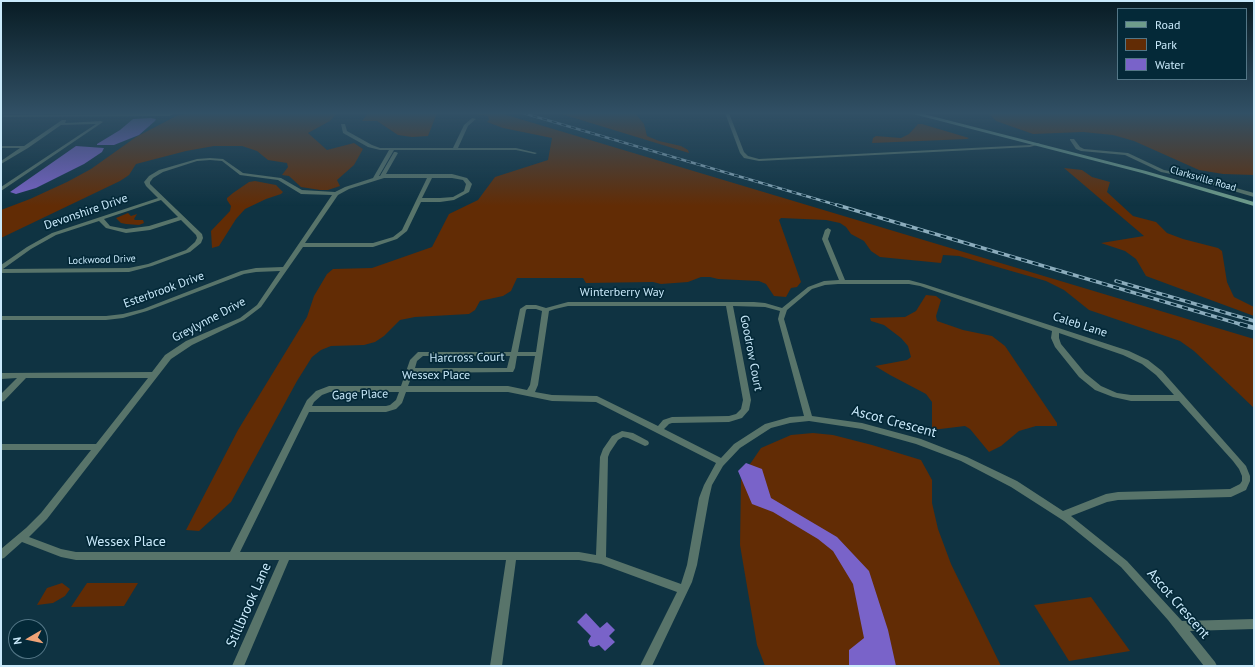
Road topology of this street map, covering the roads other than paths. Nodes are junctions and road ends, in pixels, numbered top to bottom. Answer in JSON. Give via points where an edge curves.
{"nodes":[{"id":1,"x":30,"y":144,"type":"edge"},
{"id":2,"x":68,"y":144,"type":"edge"},
{"id":3,"x":366,"y":144,"type":"edge"},
{"id":4,"x":457,"y":144,"type":"edge"},
{"id":5,"x":739,"y":144,"type":"edge"},
{"id":6,"x":1038,"y":144,"type":"joint"},
{"id":7,"x":1075,"y":144,"type":"edge"},
{"id":8,"x":1,"y":146,"type":"edge"},
{"id":9,"x":24,"y":148,"type":"junction"},
{"id":10,"x":455,"y":149,"type":"junction"},
{"id":11,"x":1,"y":150,"type":"edge"},
{"id":12,"x":395,"y":150,"type":"junction"},
{"id":13,"x":535,"y":153,"type":"dead end"},
{"id":14,"x":1,"y":163,"type":"edge"},
{"id":15,"x":430,"y":176,"type":"junction"},
{"id":16,"x":382,"y":177,"type":"junction"},
{"id":17,"x":375,"y":178,"type":"junction"},
{"id":18,"x":1,"y":189,"type":"edge"},
{"id":19,"x":1252,"y":193,"type":"edge"},
{"id":20,"x":336,"y":194,"type":"junction"},
{"id":21,"x":162,"y":198,"type":"junction"},
{"id":22,"x":418,"y":200,"type":"junction"},
{"id":23,"x":1254,"y":204,"type":"edge"},
{"id":24,"x":100,"y":218,"type":"junction"},
{"id":25,"x":182,"y":218,"type":"junction"},
{"id":26,"x":828,"y":230,"type":"dead end"},
{"id":27,"x":301,"y":244,"type":"junction"},
{"id":28,"x":1,"y":270,"type":"edge"},
{"id":29,"x":284,"y":270,"type":"junction"},
{"id":30,"x":843,"y":282,"type":"junction"},
{"id":31,"x":729,"y":304,"type":"junction"},
{"id":32,"x":546,"y":310,"type":"junction"},
{"id":33,"x":783,"y":310,"type":"junction"},
{"id":34,"x":1,"y":318,"type":"edge"},
{"id":35,"x":1056,"y":330,"type":"junction"},
{"id":36,"x":514,"y":354,"type":"junction"},
{"id":37,"x":539,"y":354,"type":"junction"},
{"id":38,"x":410,"y":371,"type":"junction"},
{"id":39,"x":153,"y":375,"type":"junction"},
{"id":40,"x":1,"y":376,"type":"edge"},
{"id":41,"x":24,"y":376,"type":"junction"},
{"id":42,"x":403,"y":389,"type":"junction"},
{"id":43,"x":530,"y":393,"type":"junction"},
{"id":44,"x":1182,"y":398,"type":"junction"},
{"id":45,"x":1,"y":399,"type":"edge"},
{"id":46,"x":307,"y":409,"type":"junction"},
{"id":47,"x":809,"y":418,"type":"junction"},
{"id":48,"x":659,"y":430,"type":"junction"},
{"id":49,"x":645,"y":443,"type":"dead end"},
{"id":50,"x":1,"y":447,"type":"edge"},
{"id":51,"x":98,"y":447,"type":"junction"},
{"id":52,"x":722,"y":462,"type":"junction"},
{"id":53,"x":1063,"y":516,"type":"junction"},
{"id":54,"x":22,"y":538,"type":"junction"},
{"id":55,"x":1,"y":555,"type":"edge"},
{"id":56,"x":233,"y":556,"type":"junction"},
{"id":57,"x":286,"y":556,"type":"junction"},
{"id":58,"x":512,"y":556,"type":"junction"},
{"id":59,"x":600,"y":560,"type":"junction"},
{"id":60,"x":684,"y":590,"type":"junction"},
{"id":61,"x":1254,"y":624,"type":"edge"},
{"id":62,"x":1180,"y":626,"type":"junction"},
{"id":63,"x":238,"y":666,"type":"edge"},
{"id":64,"x":496,"y":666,"type":"edge"},
{"id":65,"x":646,"y":666,"type":"edge"},
{"id":66,"x":1211,"y":666,"type":"edge"}],
"edges":[{"from":1,"to":9,"type":"street"},
{"from":2,"to":18,"type":"street"},
{"from":3,"to":12,"type":"street"},
{"from":4,"to":10,"type":"street"},
{"from":5,"to":6,"type":"street","via":[[746,157],[756,160]]},
{"from":6,"to":23,"type":"street","name":"Clarksville Road"},
{"from":7,"to":19,"type":"street","via":[[1083,150],[1126,154],[1163,171]]},
{"from":8,"to":9,"type":"street"},
{"from":9,"to":11,"type":"street"},
{"from":9,"to":14,"type":"street"},
{"from":10,"to":12,"type":"street"},
{"from":10,"to":13,"type":"street","via":[[518,149]]},
{"from":12,"to":16,"type":"street"},
{"from":12,"to":17,"type":"street"},
{"from":15,"to":16,"type":"street","name":"Greylynne Drive"},
{"from":15,"to":22,"type":"street"},
{"from":15,"to":22,"type":"street","name":"Greylynne Drive","via":[[459,177],[467,181],[469,187],[465,193],[451,199]]},
{"from":16,"to":17,"type":"street","name":"Greylynne Drive"},
{"from":17,"to":20,"type":"street","name":"Greylynne Drive","via":[[345,188]]},
{"from":20,"to":21,"type":"street","name":"Lockwood Drive","via":[[300,192],[281,180],[244,174],[224,161],[210,159],[167,169],[151,177],[147,184]]},
{"from":20,"to":27,"type":"street","name":"Greylynne Drive"},
{"from":21,"to":24,"type":"street","name":"Devonshire Drive"},
{"from":21,"to":25,"type":"street","name":"Lockwood Drive"},
{"from":22,"to":27,"type":"street","via":[[404,231],[389,241],[370,245]]},
{"from":24,"to":25,"type":"street","via":[[110,228],[130,230],[150,228]]},
{"from":24,"to":28,"type":"street","name":"Devonshire Drive","via":[[43,239],[24,250]]},
{"from":25,"to":28,"type":"street","name":"Lockwood Drive","via":[[199,234],[198,243],[183,253],[147,266],[122,270]]},
{"from":26,"to":30,"type":"street","via":[[825,239]]},
{"from":27,"to":29,"type":"street","name":"Greylynne Drive"},
{"from":29,"to":34,"type":"street","name":"Esterbrook Drive","via":[[241,273],[149,309],[123,316]]},
{"from":29,"to":39,"type":"street","name":"Greylynne Drive","via":[[253,312],[179,348]]},
{"from":30,"to":33,"type":"street","name":"Caleb Lane","via":[[814,286]]},
{"from":30,"to":35,"type":"street","name":"Caleb Lane","via":[[916,284]]},
{"from":31,"to":32,"type":"street","name":"Winterberry Way","via":[[568,304]]},
{"from":31,"to":33,"type":"street","name":"Winterberry Way","via":[[762,305]]},
{"from":31,"to":48,"type":"street","name":"Goodrow Court","via":[[748,402],[746,410],[741,415],[729,419],[672,420],[666,422]]},
{"from":32,"to":36,"type":"street","name":"Harcross Court","via":[[538,307],[523,308]]},
{"from":32,"to":37,"type":"street"},
{"from":33,"to":47,"type":"street","via":[[782,320]]},
{"from":35,"to":44,"type":"street","name":"Caleb Lane","via":[[1142,360],[1155,369]]},
{"from":35,"to":44,"type":"street","via":[[1055,338],[1058,345],[1082,375],[1101,390],[1131,398]]},
{"from":36,"to":37,"type":"street","name":"Gage Place"},
{"from":36,"to":38,"type":"street","name":"Gage Place","via":[[423,354],[415,358]]},
{"from":36,"to":38,"type":"street","name":"Harcross Court","via":[[512,368],[508,371]]},
{"from":37,"to":43,"type":"street","via":[[534,386]]},
{"from":38,"to":42,"type":"street","name":"Gage Place"},
{"from":39,"to":41,"type":"street"},
{"from":39,"to":51,"type":"street","name":"Greylynne Drive"},
{"from":40,"to":41,"type":"street"},
{"from":41,"to":45,"type":"street"},
{"from":42,"to":43,"type":"street","name":"Wessex Place","via":[[508,389]]},
{"from":42,"to":46,"type":"street","name":"Wessex Place","via":[[328,390],[315,396]]},
{"from":42,"to":46,"type":"street","name":"Gage Place","via":[[397,404],[388,408]]},
{"from":43,"to":48,"type":"street","name":"Wessex Place","via":[[552,398],[598,399]]},
{"from":44,"to":53,"type":"street","name":"Caleb Lane","via":[[1241,465],[1246,478],[1241,489],[1227,494],[1113,496]]},
{"from":46,"to":56,"type":"street","name":"Wessex Place"},
{"from":47,"to":52,"type":"street","name":"Ascot Crescent","via":[[768,426],[737,446]]},
{"from":47,"to":53,"type":"street","name":"Ascot Crescent","via":[[874,428],[948,452],[1014,484]]},
{"from":48,"to":52,"type":"street","name":"Wessex Place"},
{"from":49,"to":59,"type":"street","via":[[622,434],[612,441],[606,451]]},
{"from":50,"to":51,"type":"street"},
{"from":51,"to":54,"type":"street","name":"Greylynne Drive","via":[[44,516]]},
{"from":52,"to":60,"type":"street","name":"Ascot Crescent","via":[[704,498],[692,565]]},
{"from":53,"to":62,"type":"street","name":"Ascot Crescent","via":[[1124,564]]},
{"from":54,"to":55,"type":"street","name":"Greylynne Drive"},
{"from":54,"to":56,"type":"street","name":"Wessex Place","via":[[74,556]]},
{"from":56,"to":57,"type":"street","name":"Wessex Place"},
{"from":57,"to":58,"type":"street","name":"Wessex Place"},
{"from":57,"to":63,"type":"street","name":"Stillbrook Lane"},
{"from":58,"to":59,"type":"street","name":"Wessex Place","via":[[579,556]]},
{"from":58,"to":64,"type":"street"},
{"from":59,"to":60,"type":"street","name":"Wessex Place"},
{"from":60,"to":65,"type":"street","name":"Ascot Crescent"},
{"from":61,"to":62,"type":"street"},
{"from":62,"to":66,"type":"street","name":"Ascot Crescent"}]}
